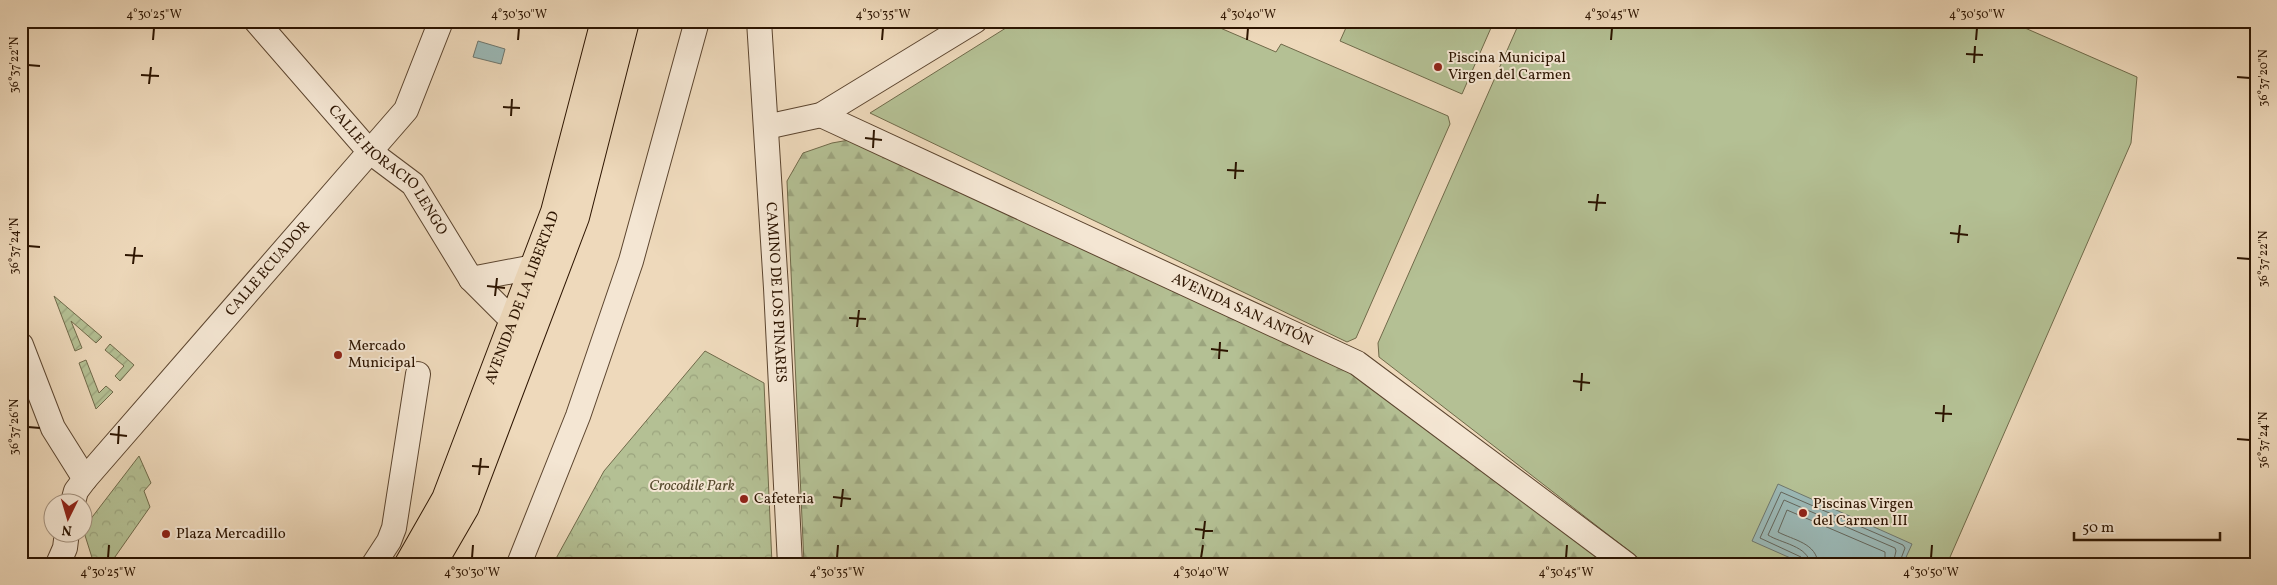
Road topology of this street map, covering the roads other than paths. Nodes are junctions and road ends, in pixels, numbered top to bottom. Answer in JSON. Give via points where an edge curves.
{"nodes":[{"id":1,"x":256,"y":21,"type":"edge"},
{"id":2,"x":441,"y":21,"type":"edge"},
{"id":3,"x":605,"y":21,"type":"edge"},
{"id":4,"x":625,"y":21,"type":"edge"},
{"id":5,"x":697,"y":21,"type":"edge"},
{"id":6,"x":759,"y":21,"type":"edge"},
{"id":7,"x":975,"y":21,"type":"edge"},
{"id":8,"x":822,"y":115,"type":"junction"},
{"id":9,"x":766,"y":127,"type":"junction"},
{"id":10,"x":369,"y":151,"type":"junction"},
{"id":11,"x":534,"y":267,"type":"junction"},
{"id":12,"x":470,"y":279,"type":"junction"},
{"id":13,"x":514,"y":322,"type":"junction"},
{"id":14,"x":21,"y":345,"type":"edge"},
{"id":15,"x":418,"y":374,"type":"dead end"},
{"id":16,"x":85,"y":478,"type":"junction"},
{"id":17,"x":76,"y":492,"type":"edge"},
{"id":18,"x":66,"y":542,"type":"edge"},
{"id":19,"x":58,"y":564,"type":"edge"},
{"id":20,"x":374,"y":564,"type":"edge"},
{"id":21,"x":409,"y":564,"type":"edge"},
{"id":22,"x":432,"y":564,"type":"edge"},
{"id":23,"x":518,"y":564,"type":"edge"},
{"id":24,"x":790,"y":564,"type":"edge"},
{"id":25,"x":1626,"y":564,"type":"edge"}],
"edges":[{"from":1,"to":10,"type":"street","name":"CALLE HORACIO LENGO"},
{"from":2,"to":10,"type":"street","name":"CALLE ECUADOR","via":[[406,110]]},
{"from":3,"to":11,"type":"main road","name":"AVENIDA DE LA LIBERTAD","via":[[555,212]]},
{"from":4,"to":22,"type":"main road","name":"AVENIDA DE LA LIBERTAD","via":[[575,217],[465,507]]},
{"from":5,"to":23,"type":"street","via":[[632,261],[578,416]]},
{"from":6,"to":9,"type":"street","name":"CAMINO DE LOS PINARES"},
{"from":7,"to":8,"type":"street"},
{"from":8,"to":9,"type":"street"},
{"from":8,"to":25,"type":"street","name":"AVENIDA SAN ANTÓN","via":[[1357,363]]},
{"from":9,"to":24,"type":"street","name":"CAMINO DE LOS PINARES"},
{"from":10,"to":12,"type":"street","name":"CALLE HORACIO LENGO","via":[[413,184]]},
{"from":10,"to":16,"type":"street","name":"CALLE ECUADOR"},
{"from":11,"to":12,"type":"street"},
{"from":11,"to":13,"type":"main road","name":"AVENIDA DE LA LIBERTAD"},
{"from":12,"to":13,"type":"street","name":"CALLE HORACIO LENGO"},
{"from":13,"to":21,"type":"main road","name":"AVENIDA DE LA LIBERTAD","via":[[446,499]]},
{"from":14,"to":16,"type":"street","via":[[54,428]]},
{"from":15,"to":20,"type":"street","via":[[394,528]]},
{"from":16,"to":17,"type":"street","name":"CALLE ECUADOR"},
{"from":18,"to":19,"type":"street"}]}
